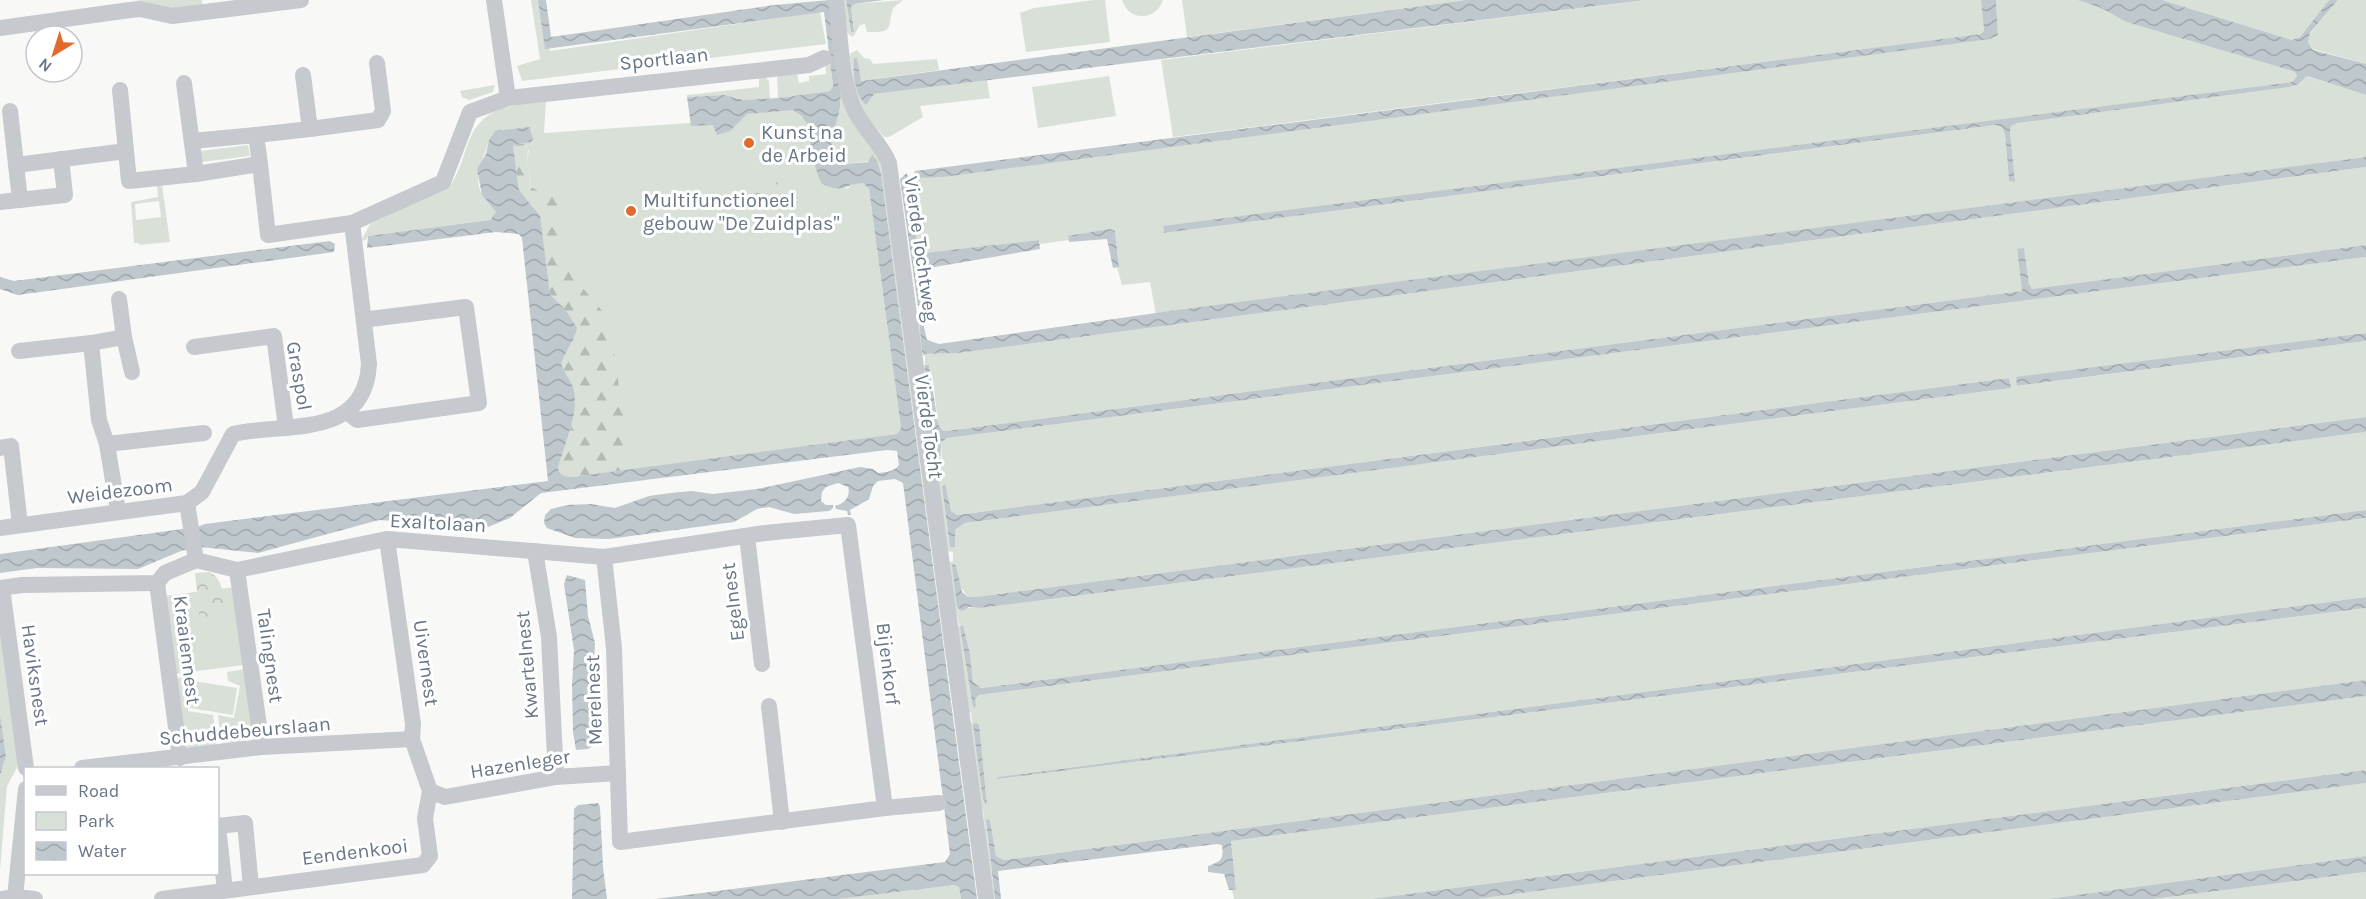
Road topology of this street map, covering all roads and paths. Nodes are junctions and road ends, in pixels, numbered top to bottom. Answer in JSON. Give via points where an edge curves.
{"nodes":[{"id":1,"x":301,"y":0,"type":"edge"},
{"id":2,"x":494,"y":0,"type":"edge"},
{"id":3,"x":836,"y":0,"type":"edge"},
{"id":4,"x":129,"y":5,"type":"edge"},
{"id":5,"x":209,"y":5,"type":"edge"},
{"id":6,"x":0,"y":28,"type":"edge"},
{"id":7,"x":824,"y":58,"type":"dead end"},
{"id":8,"x":377,"y":63,"type":"dead end"},
{"id":9,"x":303,"y":75,"type":"dead end"},
{"id":10,"x":184,"y":83,"type":"dead end"},
{"id":11,"x":120,"y":90,"type":"dead end"},
{"id":12,"x":508,"y":98,"type":"junction"},
{"id":13,"x":10,"y":111,"type":"dead end"},
{"id":14,"x":310,"y":129,"type":"junction"},
{"id":15,"x":256,"y":135,"type":"junction"},
{"id":16,"x":192,"y":141,"type":"junction"},
{"id":17,"x":126,"y":150,"type":"junction"},
{"id":18,"x":61,"y":159,"type":"junction"},
{"id":19,"x":260,"y":164,"type":"junction"},
{"id":20,"x":16,"y":165,"type":"junction"},
{"id":21,"x":196,"y":174,"type":"junction"},
{"id":22,"x":20,"y":200,"type":"junction"},
{"id":23,"x":0,"y":202,"type":"edge"},
{"id":24,"x":352,"y":223,"type":"junction"},
{"id":25,"x":119,"y":299,"type":"dead end"},
{"id":26,"x":370,"y":319,"type":"dead end"},
{"id":27,"x":124,"y":337,"type":"junction"},
{"id":28,"x":91,"y":343,"type":"junction"},
{"id":29,"x":194,"y":347,"type":"dead end"},
{"id":30,"x":19,"y":351,"type":"dead end"},
{"id":31,"x":132,"y":372,"type":"dead end"},
{"id":32,"x":348,"y":412,"type":"junction"},
{"id":33,"x":286,"y":427,"type":"junction"},
{"id":34,"x":204,"y":433,"type":"dead end"},
{"id":35,"x":107,"y":444,"type":"junction"},
{"id":36,"x":0,"y":448,"type":"edge"},
{"id":37,"x":187,"y":503,"type":"junction"},
{"id":38,"x":118,"y":511,"type":"junction"},
{"id":39,"x":20,"y":525,"type":"junction"},
{"id":40,"x":848,"y":525,"type":"joint"},
{"id":41,"x":0,"y":528,"type":"edge"},
{"id":42,"x":747,"y":536,"type":"junction"},
{"id":43,"x":387,"y":539,"type":"junction"},
{"id":44,"x":535,"y":551,"type":"junction"},
{"id":45,"x":195,"y":555,"type":"junction"},
{"id":46,"x":604,"y":557,"type":"junction"},
{"id":47,"x":237,"y":570,"type":"junction"},
{"id":48,"x":157,"y":583,"type":"junction"},
{"id":49,"x":1,"y":588,"type":"edge"},
{"id":50,"x":762,"y":664,"type":"dead end"},
{"id":51,"x":769,"y":706,"type":"dead end"},
{"id":52,"x":412,"y":739,"type":"junction"},
{"id":53,"x":261,"y":747,"type":"junction"},
{"id":54,"x":180,"y":758,"type":"junction"},
{"id":55,"x":26,"y":767,"type":"edge"},
{"id":56,"x":92,"y":767,"type":"edge"},
{"id":57,"x":618,"y":774,"type":"junction"},
{"id":58,"x":556,"y":777,"type":"junction"},
{"id":59,"x":430,"y":790,"type":"junction"},
{"id":60,"x":24,"y":800,"type":"edge"},
{"id":61,"x":939,"y":802,"type":"dead end"},
{"id":62,"x":885,"y":808,"type":"junction"},
{"id":63,"x":783,"y":822,"type":"junction"},
{"id":64,"x":219,"y":826,"type":"edge"},
{"id":65,"x":219,"y":835,"type":"edge"},
{"id":66,"x":251,"y":887,"type":"junction"},
{"id":67,"x":225,"y":890,"type":"junction"},
{"id":68,"x":7,"y":898,"type":"edge"},
{"id":69,"x":35,"y":899,"type":"edge"},
{"id":70,"x":162,"y":899,"type":"edge"},
{"id":71,"x":986,"y":899,"type":"edge"}],
"edges":[{"from":1,"to":5,"type":"street"},
{"from":2,"to":12,"type":"street"},
{"from":3,"to":71,"type":"street","name":"Vierde Tochtweg","via":[[849,95],[889,164],[932,515]]},
{"from":4,"to":5,"type":"street","via":[[172,16]]},
{"from":4,"to":6,"type":"street"},
{"from":7,"to":12,"type":"street","name":"Sportlaan","via":[[809,65]]},
{"from":8,"to":14,"type":"street","via":[[382,111],[378,120]]},
{"from":9,"to":14,"type":"street"},
{"from":10,"to":16,"type":"street"},
{"from":11,"to":17,"type":"street"},
{"from":12,"to":24,"type":"street","name":"Sportlaan","via":[[470,112],[443,182]]},
{"from":13,"to":20,"type":"street"},
{"from":14,"to":15,"type":"street"},
{"from":15,"to":16,"type":"street"},
{"from":15,"to":19,"type":"street"},
{"from":16,"to":21,"type":"street"},
{"from":17,"to":18,"type":"street"},
{"from":17,"to":21,"type":"street","via":[[129,181]]},
{"from":18,"to":20,"type":"street"},
{"from":18,"to":22,"type":"street","via":[[65,195]]},
{"from":19,"to":21,"type":"street"},
{"from":19,"to":24,"type":"street","name":"Sportlaan","via":[[268,234]]},
{"from":20,"to":22,"type":"street"},
{"from":22,"to":23,"type":"street"},
{"from":24,"to":32,"type":"street","via":[[369,364],[364,390]]},
{"from":25,"to":27,"type":"street"},
{"from":26,"to":32,"type":"street","via":[[466,307],[479,404],[357,420]]},
{"from":27,"to":28,"type":"street"},
{"from":27,"to":31,"type":"street"},
{"from":28,"to":30,"type":"street"},
{"from":28,"to":35,"type":"street","via":[[99,420]]},
{"from":29,"to":33,"type":"street","name":"Graspol","via":[[274,336]]},
{"from":32,"to":33,"type":"street","name":"Weidezoom","via":[[332,421]]},
{"from":33,"to":37,"type":"street","name":"Weidezoom","via":[[233,434],[202,492]]},
{"from":34,"to":35,"type":"street"},
{"from":35,"to":38,"type":"street"},
{"from":36,"to":39,"type":"street","via":[[11,447]]},
{"from":37,"to":38,"type":"street","name":"Weidezoom"},
{"from":37,"to":45,"type":"street"},
{"from":38,"to":39,"type":"street","name":"Weidezoom"},
{"from":39,"to":41,"type":"street","name":"Weidezoom"},
{"from":40,"to":42,"type":"street","name":"Exaltolaan"},
{"from":40,"to":62,"type":"street","name":"Bijenkorf"},
{"from":42,"to":46,"type":"street","name":"Exaltolaan"},
{"from":42,"to":50,"type":"street","name":"Egelnest"},
{"from":43,"to":44,"type":"street","name":"Exaltolaan"},
{"from":43,"to":47,"type":"street","name":"Exaltolaan"},
{"from":43,"to":52,"type":"street","name":"Uivernest"},
{"from":44,"to":46,"type":"street","name":"Exaltolaan"},
{"from":44,"to":58,"type":"street","name":"Kwartelnest","via":[[549,637]]},
{"from":45,"to":47,"type":"street","name":"Exaltolaan"},
{"from":45,"to":48,"type":"street","via":[[165,573]]},
{"from":46,"to":57,"type":"street","name":"Merelnest","via":[[614,648]]},
{"from":47,"to":53,"type":"street","name":"Talingnest"},
{"from":48,"to":49,"type":"street"},
{"from":48,"to":54,"type":"street","name":"Kraaiennest"},
{"from":49,"to":55,"type":"street","name":"Haviksnest"},
{"from":51,"to":63,"type":"street"},
{"from":52,"to":53,"type":"street","name":"Schuddebeurslaan"},
{"from":52,"to":59,"type":"street","name":"Uivernest"},
{"from":53,"to":54,"type":"street","name":"Schuddebeurslaan"},
{"from":54,"to":56,"type":"street","name":"Schuddebeurslaan"},
{"from":57,"to":58,"type":"street","name":"Hazenleger"},
{"from":57,"to":63,"type":"street","name":"Merelnest","via":[[620,842]]},
{"from":58,"to":59,"type":"street","name":"Hazenleger","via":[[445,796]]},
{"from":59,"to":66,"type":"street","name":"Eendenkooi","via":[[425,818],[430,855],[423,865]]},
{"from":60,"to":68,"type":"street"},
{"from":61,"to":62,"type":"street"},
{"from":62,"to":63,"type":"street"},
{"from":64,"to":66,"type":"street","via":[[245,823]]},
{"from":65,"to":67,"type":"street"},
{"from":66,"to":67,"type":"street","name":"Eendenkooi"},
{"from":67,"to":70,"type":"street","name":"Eendenkooi"},
{"from":68,"to":69,"type":"street"}]}
